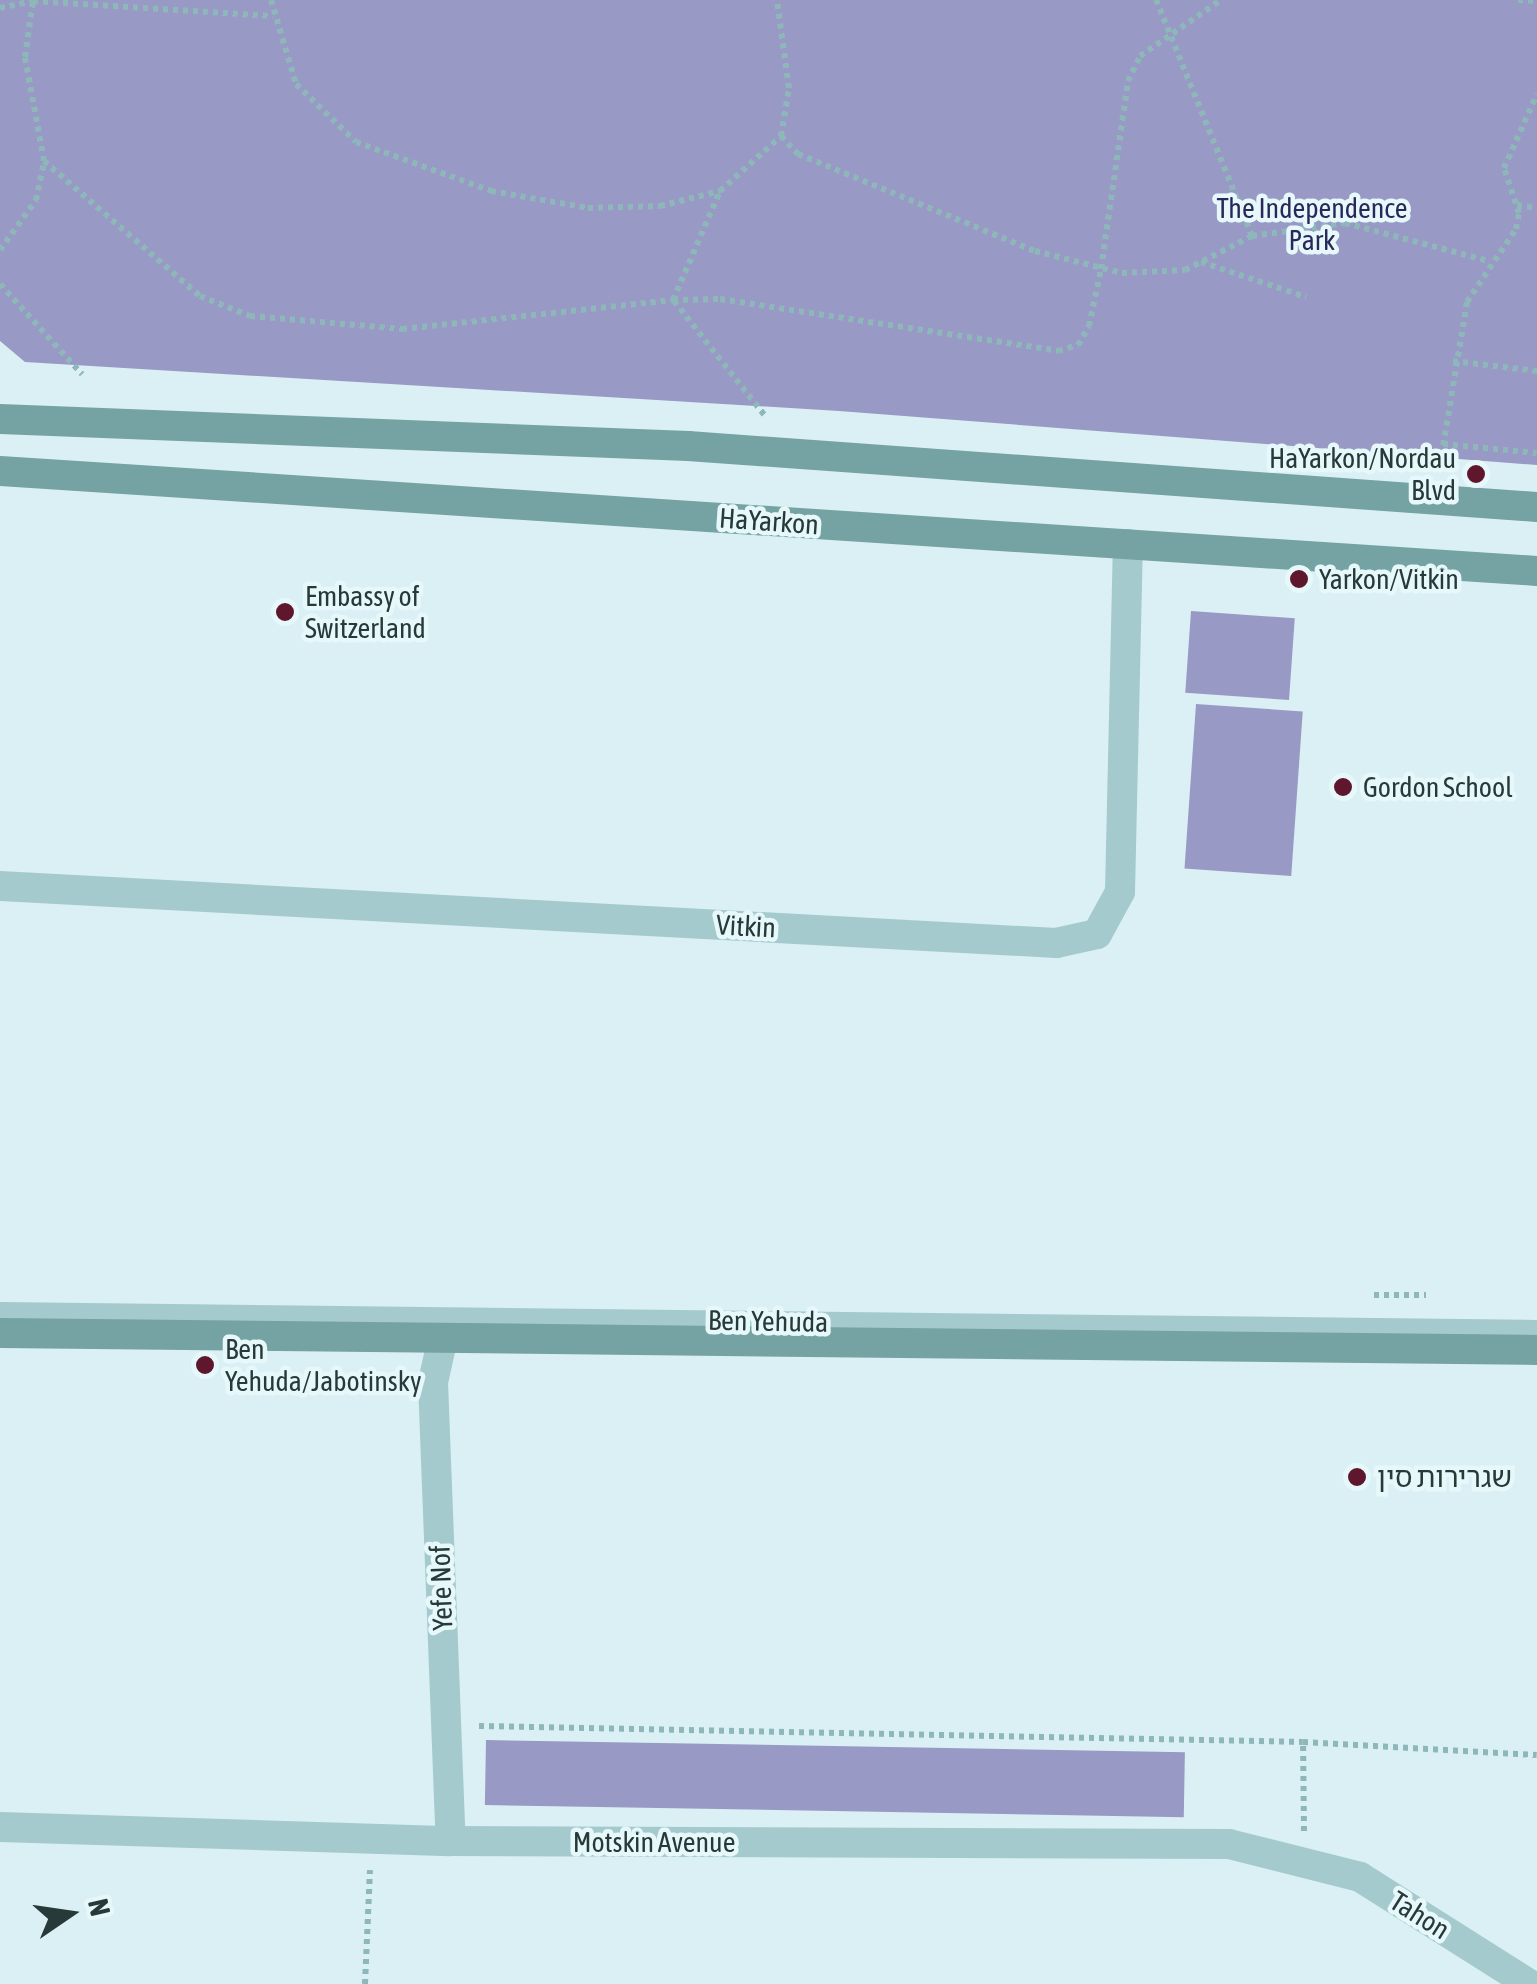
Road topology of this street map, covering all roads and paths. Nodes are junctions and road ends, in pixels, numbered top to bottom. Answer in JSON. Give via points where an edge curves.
{"nodes":[{"id":1,"x":271,"y":0,"type":"edge"},
{"id":2,"x":778,"y":0,"type":"edge"},
{"id":3,"x":1156,"y":0,"type":"edge"},
{"id":4,"x":1221,"y":0,"type":"edge"},
{"id":5,"x":1518,"y":0,"type":"edge"},
{"id":6,"x":34,"y":1,"type":"edge"},
{"id":7,"x":1537,"y":1,"type":"edge"},
{"id":8,"x":0,"y":8,"type":"edge"},
{"id":9,"x":273,"y":16,"type":"junction"},
{"id":10,"x":1170,"y":31,"type":"junction"},
{"id":11,"x":1537,"y":94,"type":"edge"},
{"id":12,"x":781,"y":136,"type":"junction"},
{"id":13,"x":44,"y":161,"type":"junction"},
{"id":14,"x":720,"y":191,"type":"junction"},
{"id":15,"x":1517,"y":205,"type":"junction"},
{"id":16,"x":1537,"y":208,"type":"edge"},
{"id":17,"x":1252,"y":236,"type":"junction"},
{"id":18,"x":0,"y":250,"type":"edge"},
{"id":19,"x":1489,"y":261,"type":"junction"},
{"id":20,"x":1200,"y":262,"type":"junction"},
{"id":21,"x":1102,"y":269,"type":"junction"},
{"id":22,"x":0,"y":284,"type":"edge"},
{"id":23,"x":1306,"y":297,"type":"dead end"},
{"id":24,"x":673,"y":300,"type":"junction"},
{"id":25,"x":1453,"y":362,"type":"junction"},
{"id":26,"x":1537,"y":370,"type":"edge"},
{"id":27,"x":82,"y":374,"type":"dead end"},
{"id":28,"x":766,"y":417,"type":"dead end"},
{"id":29,"x":0,"y":419,"type":"edge"},
{"id":30,"x":1443,"y":444,"type":"junction"},
{"id":31,"x":1537,"y":453,"type":"edge"},
{"id":32,"x":1440,"y":466,"type":"dead end"},
{"id":33,"x":0,"y":471,"type":"edge"},
{"id":34,"x":1537,"y":507,"type":"edge"},
{"id":35,"x":1128,"y":544,"type":"junction"},
{"id":36,"x":1537,"y":571,"type":"edge"},
{"id":37,"x":0,"y":886,"type":"edge"},
{"id":38,"x":0,"y":1312,"type":"edge"},
{"id":39,"x":1537,"y":1330,"type":"edge"},
{"id":40,"x":0,"y":1333,"type":"edge"},
{"id":41,"x":443,"y":1337,"type":"junction"},
{"id":42,"x":1537,"y":1350,"type":"edge"},
{"id":43,"x":447,"y":1726,"type":"junction"},
{"id":44,"x":1303,"y":1742,"type":"junction"},
{"id":45,"x":1537,"y":1756,"type":"edge"},
{"id":46,"x":0,"y":1827,"type":"edge"},
{"id":47,"x":371,"y":1838,"type":"junction"},
{"id":48,"x":451,"y":1841,"type":"junction"},
{"id":49,"x":1305,"y":1863,"type":"junction"},
{"id":50,"x":365,"y":1984,"type":"edge"},
{"id":51,"x":1529,"y":1984,"type":"edge"}],
"edges":[{"from":1,"to":9,"type":"path"},
{"from":2,"to":12,"type":"path","via":[[789,88]]},
{"from":3,"to":10,"type":"path"},
{"from":4,"to":10,"type":"path"},
{"from":5,"to":7,"type":"path"},
{"from":6,"to":8,"type":"path"},
{"from":6,"to":9,"type":"path"},
{"from":6,"to":13,"type":"path","via":[[25,57]]},
{"from":9,"to":14,"type":"path","via":[[296,84],[321,115],[356,142],[419,169],[490,191],[588,208],[660,206]]},
{"from":10,"to":17,"type":"path"},
{"from":10,"to":21,"type":"path","via":[[1140,56],[1128,81]]},
{"from":11,"to":15,"type":"path","via":[[1504,168]]},
{"from":12,"to":14,"type":"path"},
{"from":12,"to":21,"type":"path","via":[[798,154],[1035,251]]},
{"from":13,"to":18,"type":"path","via":[[36,200]]},
{"from":13,"to":24,"type":"path","via":[[200,296],[250,316],[402,330]]},
{"from":14,"to":24,"type":"path"},
{"from":15,"to":16,"type":"path"},
{"from":15,"to":19,"type":"path","via":[[1516,229]]},
{"from":17,"to":19,"type":"path","via":[[1345,222]]},
{"from":17,"to":20,"type":"path"},
{"from":19,"to":25,"type":"path","via":[[1467,302]]},
{"from":20,"to":21,"type":"path","via":[[1150,274]]},
{"from":20,"to":23,"type":"path"},
{"from":21,"to":24,"type":"path","via":[[1089,326],[1078,344],[1058,351],[720,299]]},
{"from":22,"to":27,"type":"path"},
{"from":24,"to":28,"type":"path"},
{"from":25,"to":26,"type":"path"},
{"from":25,"to":30,"type":"path"},
{"from":29,"to":34,"type":"main road","via":[[688,446]]},
{"from":30,"to":31,"type":"path"},
{"from":30,"to":32,"type":"path"},
{"from":33,"to":35,"type":"main road","name":"HaYarkon"},
{"from":35,"to":36,"type":"main road","name":"HaYarkon"},
{"from":35,"to":37,"type":"street","name":"Vitkin","via":[[1120,892],[1096,934],[1056,942]]},
{"from":38,"to":39,"type":"lane","name":"Ben Yehuda"},
{"from":40,"to":41,"type":"main road","name":"Ben Yehuda"},
{"from":41,"to":42,"type":"main road","name":"Ben Yehuda"},
{"from":41,"to":43,"type":"street","name":"Yefe Nof","via":[[433,1382]]},
{"from":43,"to":44,"type":"path"},
{"from":43,"to":48,"type":"street","name":"Yefe Nof"},
{"from":44,"to":45,"type":"path"},
{"from":44,"to":49,"type":"path"},
{"from":46,"to":47,"type":"street","name":"Motskin Avenue"},
{"from":47,"to":48,"type":"street","name":"Motskin Avenue"},
{"from":47,"to":50,"type":"path"},
{"from":48,"to":49,"type":"street","name":"Motskin Avenue","via":[[1229,1844]]},
{"from":49,"to":51,"type":"street","name":"Tahon","via":[[1360,1877]]}]}
